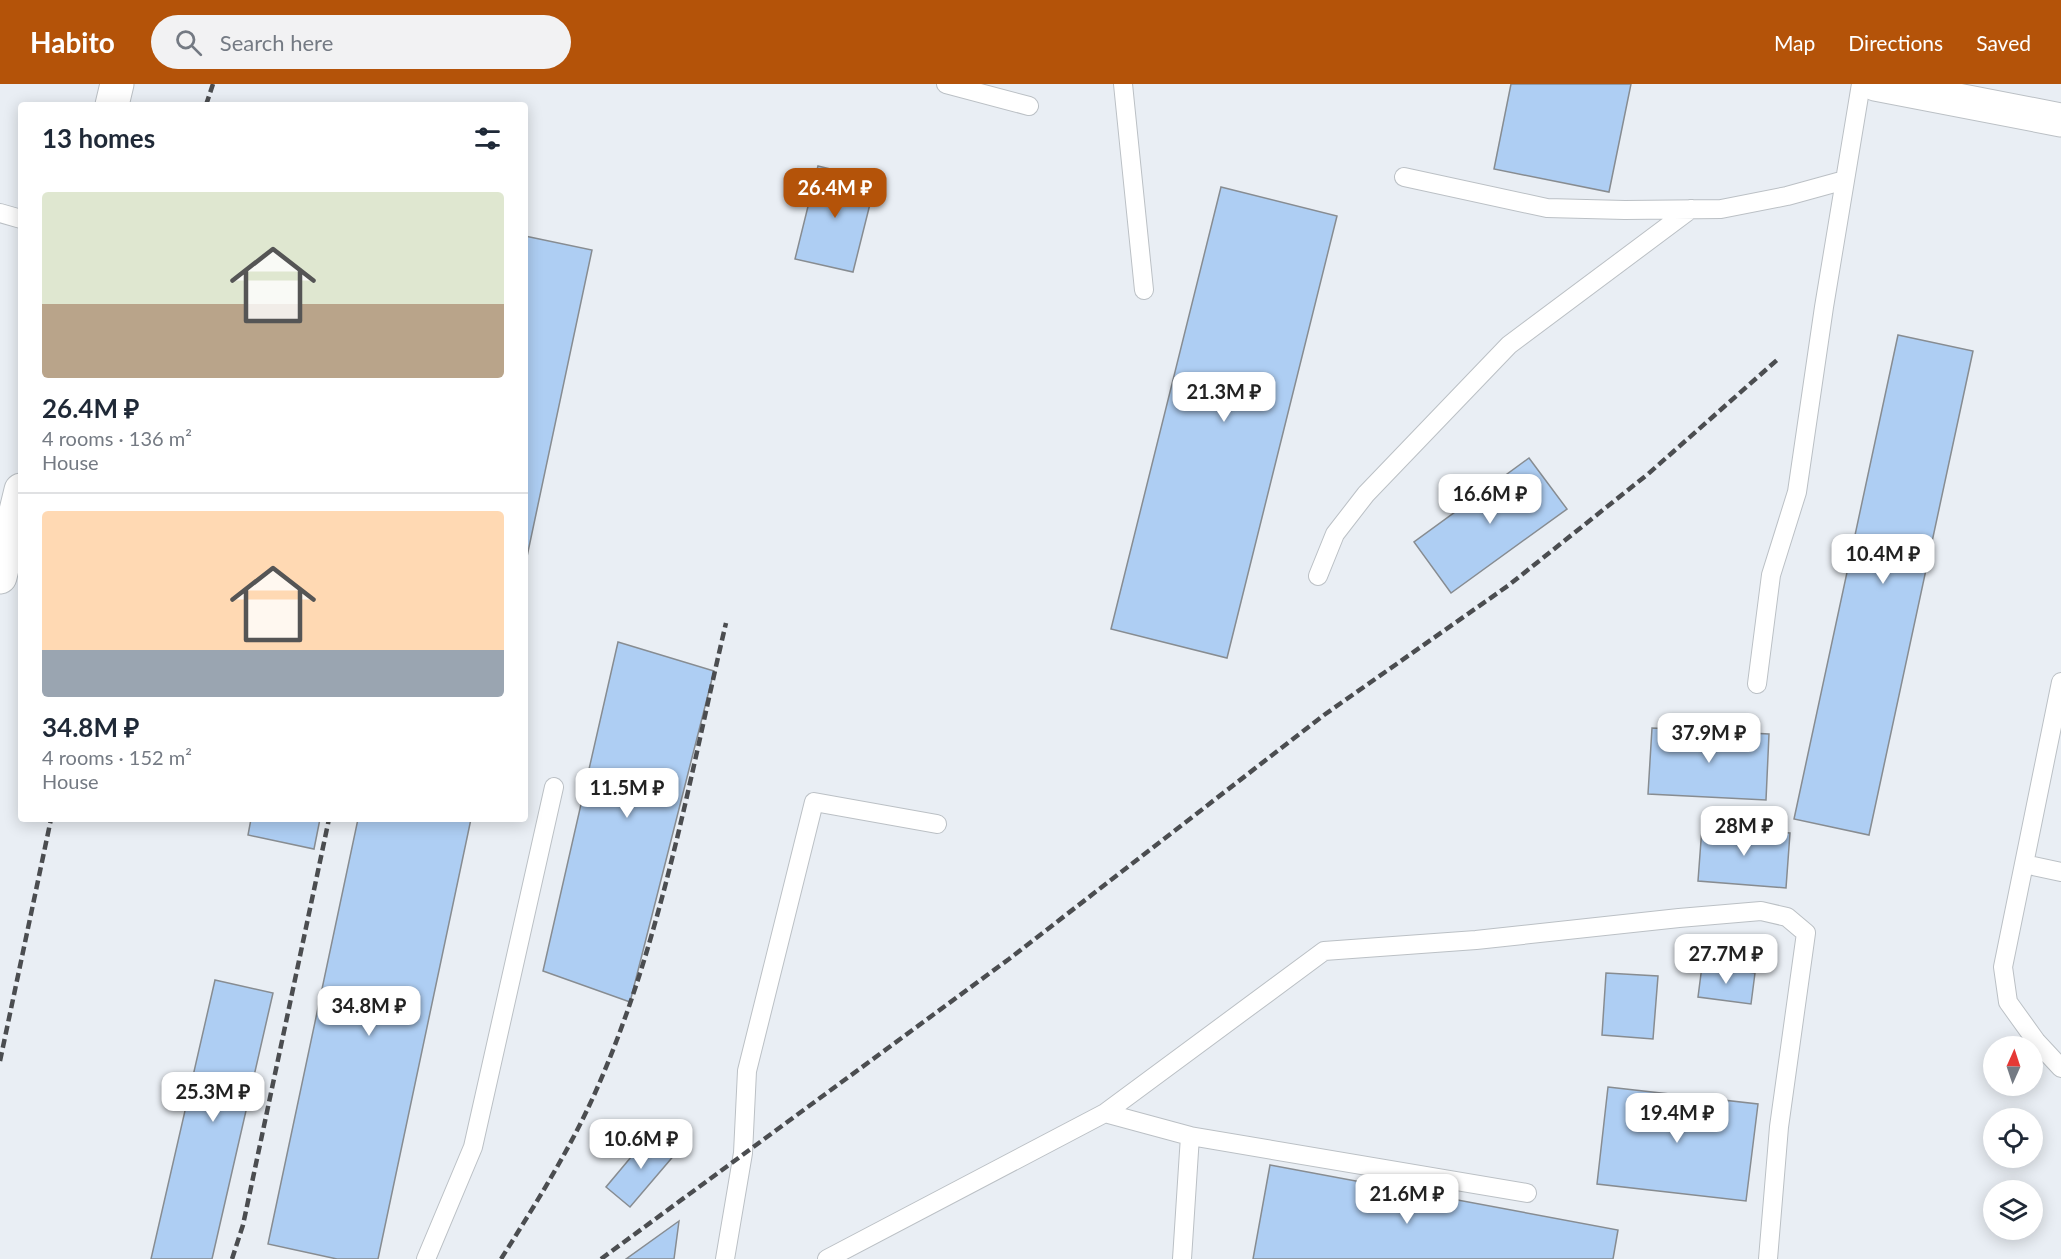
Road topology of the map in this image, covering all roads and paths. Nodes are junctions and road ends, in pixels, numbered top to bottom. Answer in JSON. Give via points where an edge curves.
{"nodes":[{"id":1,"x":117,"y":84,"type":"edge"},
{"id":2,"x":946,"y":84,"type":"edge"},
{"id":3,"x":1123,"y":84,"type":"edge"},
{"id":4,"x":1861,"y":84,"type":"edge"},
{"id":5,"x":1875,"y":84,"type":"edge"},
{"id":6,"x":113,"y":102,"type":"edge"},
{"id":7,"x":1029,"y":106,"type":"dead end"},
{"id":8,"x":2061,"y":120,"type":"edge"},
{"id":9,"x":1404,"y":177,"type":"dead end"},
{"id":10,"x":1845,"y":180,"type":"junction"},
{"id":11,"x":1691,"y":209,"type":"junction"},
{"id":12,"x":0,"y":213,"type":"edge"},
{"id":13,"x":18,"y":218,"type":"edge"},
{"id":14,"x":1144,"y":290,"type":"dead end"},
{"id":15,"x":18,"y":502,"type":"edge"},
{"id":16,"x":1318,"y":576,"type":"dead end"},
{"id":17,"x":0,"y":577,"type":"edge"},
{"id":18,"x":2061,"y":682,"type":"edge"},
{"id":19,"x":1757,"y":684,"type":"dead end"},
{"id":20,"x":554,"y":788,"type":"dead end"},
{"id":21,"x":937,"y":824,"type":"dead end"},
{"id":22,"x":2024,"y":864,"type":"junction"},
{"id":23,"x":2061,"y":872,"type":"edge"},
{"id":24,"x":2061,"y":1068,"type":"edge"},
{"id":25,"x":1105,"y":1113,"type":"junction"},
{"id":26,"x":1190,"y":1136,"type":"junction"},
{"id":27,"x":1527,"y":1193,"type":"dead end"},
{"id":28,"x":426,"y":1259,"type":"edge"},
{"id":29,"x":726,"y":1259,"type":"edge"},
{"id":30,"x":827,"y":1259,"type":"edge"},
{"id":31,"x":1182,"y":1259,"type":"edge"},
{"id":32,"x":1768,"y":1259,"type":"edge"}],
"edges":[{"from":1,"to":6,"type":"main road"},
{"from":2,"to":7,"type":"lane"},
{"from":3,"to":14,"type":"lane"},
{"from":4,"to":10,"type":"lane"},
{"from":5,"to":8,"type":"main road"},
{"from":9,"to":11,"type":"lane","via":[[1547,208]]},
{"from":10,"to":11,"type":"lane","via":[[1721,209]]},
{"from":10,"to":19,"type":"lane","via":[[1797,492],[1771,575]]},
{"from":11,"to":16,"type":"lane","via":[[1509,345],[1366,494],[1335,534]]},
{"from":12,"to":13,"type":"lane"},
{"from":15,"to":17,"type":"main road"},
{"from":18,"to":22,"type":"lane"},
{"from":20,"to":28,"type":"lane","via":[[473,1147]]},
{"from":21,"to":29,"type":"lane","via":[[814,802],[747,1071],[743,1153]]},
{"from":22,"to":23,"type":"lane"},
{"from":22,"to":24,"type":"lane","via":[[2003,967],[2008,1002]]},
{"from":25,"to":26,"type":"lane"},
{"from":25,"to":30,"type":"lane"},
{"from":25,"to":32,"type":"lane","via":[[1324,951],[1761,911],[1787,917],[1806,933],[1779,1127]]},
{"from":26,"to":27,"type":"lane"},
{"from":26,"to":31,"type":"lane"}]}
